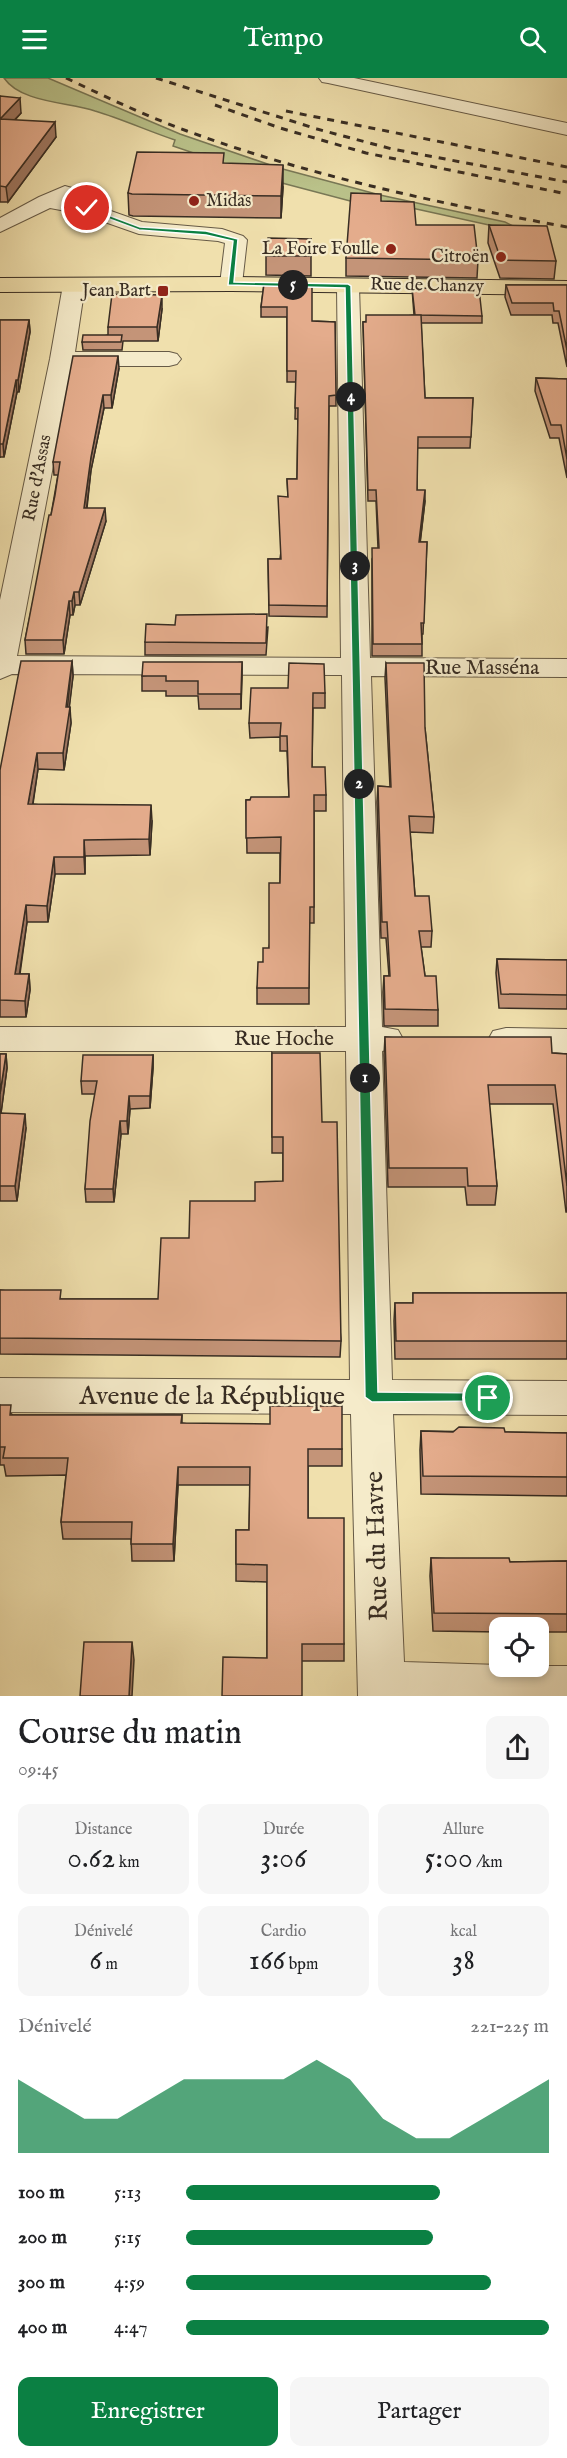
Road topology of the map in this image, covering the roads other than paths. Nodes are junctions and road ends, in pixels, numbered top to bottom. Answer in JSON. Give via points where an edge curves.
{"nodes":[{"id":1,"x":328,"y":78,"type":"edge"},
{"id":2,"x":567,"y":129,"type":"edge"},
{"id":3,"x":73,"y":188,"type":"dead end"},
{"id":4,"x":46,"y":201,"type":"junction"},
{"id":5,"x":0,"y":226,"type":"edge"},
{"id":6,"x":231,"y":284,"type":"junction"},
{"id":7,"x":0,"y":285,"type":"edge"},
{"id":8,"x":74,"y":285,"type":"junction"},
{"id":9,"x":348,"y":286,"type":"junction"},
{"id":10,"x":567,"y":288,"type":"edge"},
{"id":11,"x":62,"y":359,"type":"junction"},
{"id":12,"x":169,"y":359,"type":"dead end"},
{"id":13,"x":4,"y":633,"type":"edge"},
{"id":14,"x":0,"y":668,"type":"edge"},
{"id":15,"x":357,"y":668,"type":"junction"},
{"id":16,"x":567,"y":668,"type":"edge"},
{"id":17,"x":0,"y":1039,"type":"edge"},
{"id":18,"x":364,"y":1039,"type":"junction"},
{"id":19,"x":412,"y":1040,"type":"edge"},
{"id":20,"x":472,"y":1040,"type":"edge"},
{"id":21,"x":567,"y":1041,"type":"edge"},
{"id":22,"x":0,"y":1395,"type":"edge"},
{"id":23,"x":372,"y":1397,"type":"junction"},
{"id":24,"x":567,"y":1398,"type":"edge"},
{"id":25,"x":567,"y":1688,"type":"edge"},
{"id":26,"x":382,"y":1690,"type":"edge"}],
"edges":[{"from":1,"to":2,"type":"street"},
{"from":3,"to":4,"type":"street"},
{"from":4,"to":5,"type":"street"},
{"from":4,"to":6,"type":"street","via":[[87,208],[139,228],[206,233],[236,240]]},
{"from":6,"to":8,"type":"main road","name":"Rue de Chanzy"},
{"from":6,"to":9,"type":"main road","name":"Rue de Chanzy"},
{"from":7,"to":8,"type":"main road","name":"Rue de Chanzy"},
{"from":8,"to":11,"type":"street","name":"Rue d'Assas"},
{"from":9,"to":10,"type":"main road","name":"Rue de Chanzy"},
{"from":9,"to":15,"type":"street","name":"Rue du Havre"},
{"from":11,"to":12,"type":"street"},
{"from":11,"to":13,"type":"street","name":"Rue d'Assas"},
{"from":13,"to":14,"type":"street","name":"Rue d'Assas"},
{"from":14,"to":15,"type":"street","name":"Rue Masséna"},
{"from":15,"to":16,"type":"street","name":"Rue Masséna"},
{"from":15,"to":18,"type":"street","name":"Rue du Havre"},
{"from":17,"to":18,"type":"street","name":"Rue Hoche"},
{"from":18,"to":19,"type":"street","name":"Rue Hoche"},
{"from":18,"to":23,"type":"street","name":"Rue du Havre"},
{"from":20,"to":21,"type":"street"},
{"from":22,"to":23,"type":"street","name":"Avenue de la République"},
{"from":23,"to":24,"type":"street","name":"Avenue de la République"},
{"from":23,"to":26,"type":"street","name":"Rue du Havre"},
{"from":25,"to":26,"type":"street"}]}
